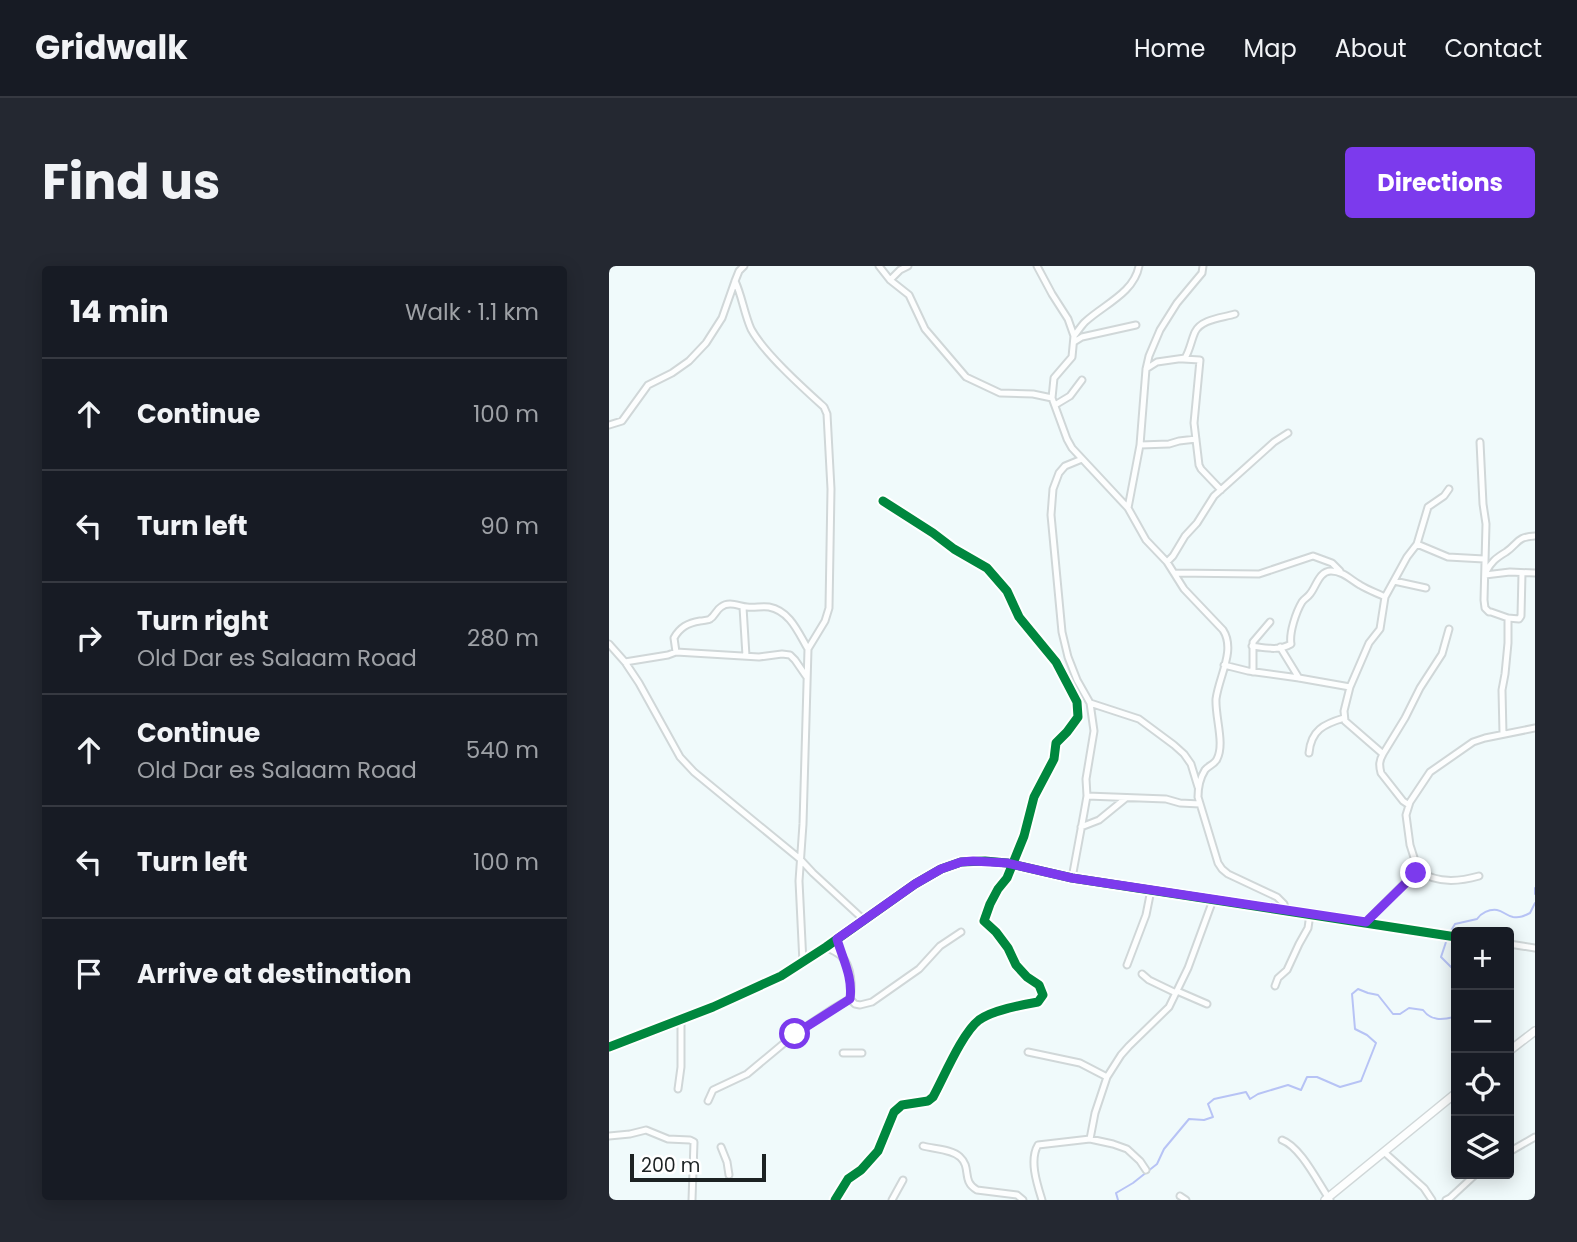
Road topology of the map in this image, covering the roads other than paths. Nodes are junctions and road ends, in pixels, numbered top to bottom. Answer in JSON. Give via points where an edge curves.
{"nodes":[{"id":1,"x":744,"y":266,"type":"edge"},
{"id":2,"x":880,"y":266,"type":"edge"},
{"id":3,"x":907,"y":266,"type":"edge"},
{"id":4,"x":1037,"y":266,"type":"edge"},
{"id":5,"x":1139,"y":266,"type":"edge"},
{"id":6,"x":1203,"y":266,"type":"edge"},
{"id":7,"x":890,"y":280,"type":"junction"},
{"id":8,"x":735,"y":281,"type":"junction"},
{"id":9,"x":1235,"y":314,"type":"dead end"},
{"id":10,"x":1136,"y":325,"type":"dead end"},
{"id":11,"x":1074,"y":339,"type":"junction"},
{"id":12,"x":1183,"y":359,"type":"junction"},
{"id":13,"x":1146,"y":369,"type":"junction"},
{"id":14,"x":1082,"y":380,"type":"dead end"},
{"id":15,"x":1052,"y":398,"type":"junction"},
{"id":16,"x":1055,"y":405,"type":"junction"},
{"id":17,"x":609,"y":425,"type":"edge"},
{"id":18,"x":1288,"y":433,"type":"dead end"},
{"id":19,"x":1196,"y":439,"type":"junction"},
{"id":20,"x":1480,"y":442,"type":"dead end"},
{"id":21,"x":1140,"y":444,"type":"junction"},
{"id":22,"x":1082,"y":459,"type":"junction"},
{"id":23,"x":1449,"y":489,"type":"dead end"},
{"id":24,"x":1221,"y":490,"type":"junction"},
{"id":25,"x":883,"y":501,"type":"dead end"},
{"id":26,"x":1128,"y":508,"type":"junction"},
{"id":27,"x":1535,"y":536,"type":"edge"},
{"id":28,"x":1417,"y":544,"type":"junction"},
{"id":29,"x":1485,"y":559,"type":"junction"},
{"id":30,"x":1167,"y":562,"type":"junction"},
{"id":31,"x":1174,"y":573,"type":"junction"},
{"id":32,"x":1522,"y":573,"type":"junction"},
{"id":33,"x":1535,"y":573,"type":"edge"},
{"id":34,"x":1342,"y":574,"type":"junction"},
{"id":35,"x":1485,"y":575,"type":"junction"},
{"id":36,"x":1394,"y":580,"type":"junction"},
{"id":37,"x":1426,"y":588,"type":"dead end"},
{"id":38,"x":1385,"y":597,"type":"junction"},
{"id":39,"x":743,"y":607,"type":"junction"},
{"id":40,"x":1508,"y":618,"type":"junction"},
{"id":41,"x":1270,"y":622,"type":"dead end"},
{"id":42,"x":1449,"y":629,"type":"dead end"},
{"id":43,"x":609,"y":644,"type":"edge"},
{"id":44,"x":1252,"y":646,"type":"junction"},
{"id":45,"x":1280,"y":647,"type":"junction"},
{"id":46,"x":808,"y":649,"type":"junction"},
{"id":47,"x":676,"y":652,"type":"junction"},
{"id":48,"x":746,"y":656,"type":"junction"},
{"id":49,"x":625,"y":662,"type":"junction"},
{"id":50,"x":1224,"y":666,"type":"junction"},
{"id":51,"x":1253,"y":672,"type":"junction"},
{"id":52,"x":807,"y":678,"type":"junction"},
{"id":53,"x":1299,"y":678,"type":"junction"},
{"id":54,"x":1350,"y":687,"type":"junction"},
{"id":55,"x":1090,"y":703,"type":"junction"},
{"id":56,"x":1344,"y":718,"type":"junction"},
{"id":57,"x":1535,"y":728,"type":"edge"},
{"id":58,"x":1503,"y":734,"type":"junction"},
{"id":59,"x":1309,"y":752,"type":"dead end"},
{"id":60,"x":1383,"y":754,"type":"junction"},
{"id":61,"x":1198,"y":787,"type":"junction"},
{"id":62,"x":1087,"y":796,"type":"junction"},
{"id":63,"x":1126,"y":798,"type":"junction"},
{"id":64,"x":1200,"y":804,"type":"junction"},
{"id":65,"x":1409,"y":805,"type":"junction"},
{"id":66,"x":1081,"y":827,"type":"junction"},
{"id":67,"x":800,"y":859,"type":"junction"},
{"id":68,"x":1418,"y":870,"type":"junction"},
{"id":69,"x":1479,"y":876,"type":"dead end"},
{"id":70,"x":1072,"y":878,"type":"junction"},
{"id":71,"x":1151,"y":890,"type":"junction"},
{"id":72,"x":1213,"y":900,"type":"junction"},
{"id":73,"x":1286,"y":911,"type":"junction"},
{"id":74,"x":1310,"y":914,"type":"junction"},
{"id":75,"x":864,"y":920,"type":"junction"},
{"id":76,"x":1366,"y":922,"type":"junction"},
{"id":77,"x":961,"y":932,"type":"dead end"},
{"id":78,"x":1451,"y":936,"type":"edge"},
{"id":79,"x":837,"y":939,"type":"junction"},
{"id":80,"x":1514,"y":945,"type":"edge"},
{"id":81,"x":826,"y":947,"type":"junction"},
{"id":82,"x":1535,"y":948,"type":"edge"},
{"id":83,"x":842,"y":956,"type":"junction"},
{"id":84,"x":803,"y":963,"type":"junction"},
{"id":85,"x":1127,"y":965,"type":"dead end"},
{"id":86,"x":1142,"y":974,"type":"dead end"},
{"id":87,"x":1275,"y":986,"type":"dead end"},
{"id":88,"x":1177,"y":992,"type":"junction"},
{"id":89,"x":850,"y":999,"type":"junction"},
{"id":90,"x":1207,"y":1004,"type":"dead end"},
{"id":91,"x":681,"y":1018,"type":"junction"},
{"id":92,"x":1535,"y":1031,"type":"edge"},
{"id":93,"x":609,"y":1047,"type":"edge"},
{"id":94,"x":1514,"y":1047,"type":"edge"},
{"id":95,"x":1028,"y":1052,"type":"dead end"},
{"id":96,"x":843,"y":1053,"type":"dead end"},
{"id":97,"x":862,"y":1053,"type":"dead end"},
{"id":98,"x":1107,"y":1077,"type":"junction"},
{"id":99,"x":678,"y":1088,"type":"dead end"},
{"id":100,"x":1451,"y":1097,"type":"edge"},
{"id":101,"x":708,"y":1101,"type":"dead end"},
{"id":102,"x":609,"y":1136,"type":"edge"},
{"id":103,"x":1535,"y":1137,"type":"edge"},
{"id":104,"x":1090,"y":1139,"type":"junction"},
{"id":105,"x":1282,"y":1140,"type":"dead end"},
{"id":106,"x":721,"y":1146,"type":"dead end"},
{"id":107,"x":923,"y":1146,"type":"dead end"},
{"id":108,"x":1514,"y":1149,"type":"edge"},
{"id":109,"x":1384,"y":1152,"type":"junction"},
{"id":110,"x":1146,"y":1170,"type":"dead end"},
{"id":111,"x":729,"y":1175,"type":"dead end"},
{"id":112,"x":1471,"y":1179,"type":"edge"},
{"id":113,"x":903,"y":1180,"type":"dead end"},
{"id":114,"x":1180,"y":1196,"type":"dead end"},
{"id":115,"x":1327,"y":1199,"type":"edge"},
{"id":116,"x":692,"y":1200,"type":"edge"},
{"id":117,"x":835,"y":1200,"type":"edge"},
{"id":118,"x":892,"y":1200,"type":"edge"},
{"id":119,"x":1023,"y":1200,"type":"edge"},
{"id":120,"x":1042,"y":1200,"type":"edge"},
{"id":121,"x":1187,"y":1200,"type":"edge"},
{"id":122,"x":1432,"y":1200,"type":"edge"},
{"id":123,"x":1446,"y":1200,"type":"edge"}],
"edges":[{"from":1,"to":8,"type":"street"},
{"from":2,"to":7,"type":"street"},
{"from":3,"to":7,"type":"street"},
{"from":4,"to":11,"type":"street","via":[[1068,319]]},
{"from":5,"to":11,"type":"street","via":[[1133,281],[1084,323]]},
{"from":6,"to":13,"type":"street","via":[[1202,274],[1156,338]]},
{"from":7,"to":15,"type":"street","via":[[909,295],[925,328],[966,377],[1000,393]]},
{"from":8,"to":17,"type":"street","via":[[722,318],[706,342],[689,361],[648,385],[622,421]]},
{"from":8,"to":46,"type":"street","via":[[755,335],[827,414],[829,608]]},
{"from":9,"to":12,"type":"street","via":[[1199,325]]},
{"from":10,"to":11,"type":"street"},
{"from":11,"to":15,"type":"street","via":[[1070,360],[1055,376]]},
{"from":12,"to":13,"type":"street","via":[[1157,362]]},
{"from":12,"to":19,"type":"street","via":[[1201,361]]},
{"from":13,"to":21,"type":"street"},
{"from":14,"to":16,"type":"street","via":[[1070,396]]},
{"from":15,"to":16,"type":"street"},
{"from":16,"to":22,"type":"street","via":[[1068,442]]},
{"from":18,"to":24,"type":"street"},
{"from":19,"to":21,"type":"street"},
{"from":19,"to":24,"type":"street","via":[[1200,467]]},
{"from":20,"to":29,"type":"street"},
{"from":21,"to":26,"type":"street"},
{"from":22,"to":26,"type":"street"},
{"from":22,"to":55,"type":"street","via":[[1059,474],[1051,520],[1068,657]]},
{"from":23,"to":28,"type":"street","via":[[1428,507]]},
{"from":24,"to":30,"type":"street"},
{"from":25,"to":117,"type":"street","via":[[987,568],[1056,662],[1077,702],[1078,717],[1056,743],[1020,846],[984,921],[1043,995],[1038,1002],[978,1021],[933,1097],[902,1105],[894,1112],[878,1151],[848,1179]]},
{"from":26,"to":30,"type":"street","via":[[1146,540]]},
{"from":27,"to":35,"type":"street","via":[[1513,544],[1492,561]]},
{"from":28,"to":29,"type":"street","via":[[1448,557]]},
{"from":28,"to":36,"type":"street"},
{"from":29,"to":35,"type":"street"},
{"from":30,"to":31,"type":"street"},
{"from":31,"to":34,"type":"street","via":[[1259,573],[1313,556],[1332,563]]},
{"from":31,"to":50,"type":"street","via":[[1226,634],[1229,648]]},
{"from":32,"to":33,"type":"street"},
{"from":32,"to":35,"type":"street"},
{"from":32,"to":40,"type":"street","via":[[1521,616]]},
{"from":34,"to":38,"type":"street"},
{"from":34,"to":45,"type":"street","via":[[1325,572],[1302,603],[1291,644]]},
{"from":35,"to":40,"type":"street","via":[[1485,608]]},
{"from":36,"to":37,"type":"street"},
{"from":36,"to":38,"type":"street"},
{"from":38,"to":54,"type":"street","via":[[1380,629]]},
{"from":39,"to":46,"type":"street","via":[[783,613]]},
{"from":39,"to":47,"type":"street","via":[[725,605],[710,619],[686,624],[674,638]]},
{"from":39,"to":48,"type":"street"},
{"from":40,"to":58,"type":"street"},
{"from":41,"to":44,"type":"street"},
{"from":42,"to":60,"type":"street","via":[[1442,654]]},
{"from":43,"to":49,"type":"street"},
{"from":44,"to":45,"type":"street"},
{"from":44,"to":51,"type":"street"},
{"from":45,"to":53,"type":"street"},
{"from":46,"to":52,"type":"street"},
{"from":47,"to":48,"type":"street"},
{"from":47,"to":49,"type":"street"},
{"from":48,"to":52,"type":"street","via":[[790,655]]},
{"from":49,"to":67,"type":"street","via":[[680,757]]},
{"from":50,"to":51,"type":"street"},
{"from":50,"to":61,"type":"street","via":[[1216,698],[1221,742],[1217,761],[1205,771]]},
{"from":51,"to":53,"type":"street"},
{"from":52,"to":67,"type":"street"},
{"from":53,"to":54,"type":"street"},
{"from":54,"to":56,"type":"street"},
{"from":55,"to":61,"type":"street","via":[[1139,719],[1174,745],[1191,764]]},
{"from":55,"to":62,"type":"street","via":[[1094,731]]},
{"from":56,"to":59,"type":"street","via":[[1318,731]]},
{"from":56,"to":60,"type":"street"},
{"from":57,"to":58,"type":"street"},
{"from":58,"to":65,"type":"street","via":[[1473,742],[1430,772]]},
{"from":60,"to":65,"type":"street","via":[[1381,773]]},
{"from":61,"to":64,"type":"street"},
{"from":62,"to":63,"type":"street"},
{"from":62,"to":66,"type":"street"},
{"from":63,"to":64,"type":"street"},
{"from":63,"to":66,"type":"street","via":[[1108,814]]},
{"from":64,"to":73,"type":"street","via":[[1222,869],[1277,897]]},
{"from":65,"to":68,"type":"street","via":[[1408,833]]},
{"from":66,"to":70,"type":"street"},
{"from":67,"to":75,"type":"street"},
{"from":67,"to":84,"type":"street"},
{"from":68,"to":69,"type":"street","via":[[1438,879]]},
{"from":68,"to":76,"type":"street"},
{"from":70,"to":71,"type":"street"},
{"from":70,"to":75,"type":"street","bridge":true,"via":[[1007,863],[961,862],[915,884]]},
{"from":71,"to":72,"type":"street"},
{"from":71,"to":85,"type":"street"},
{"from":72,"to":73,"type":"street"},
{"from":72,"to":88,"type":"street"},
{"from":73,"to":74,"type":"street"},
{"from":74,"to":76,"type":"street"},
{"from":74,"to":87,"type":"street","via":[[1308,928]]},
{"from":75,"to":79,"type":"street"},
{"from":76,"to":78,"type":"street"},
{"from":77,"to":89,"type":"street","via":[[872,1002],[860,1005]]},
{"from":79,"to":81,"type":"street"},
{"from":79,"to":83,"type":"street"},
{"from":80,"to":82,"type":"street"},
{"from":81,"to":83,"type":"street"},
{"from":81,"to":84,"type":"street"},
{"from":83,"to":89,"type":"street","via":[[851,985]]},
{"from":84,"to":91,"type":"street"},
{"from":86,"to":88,"type":"street"},
{"from":88,"to":90,"type":"street"},
{"from":88,"to":98,"type":"street"},
{"from":89,"to":101,"type":"street","via":[[795,1034],[747,1074],[713,1090]]},
{"from":91,"to":93,"type":"street"},
{"from":91,"to":99,"type":"street"},
{"from":92,"to":94,"type":"main road"},
{"from":95,"to":98,"type":"street","via":[[1080,1063]]},
{"from":96,"to":97,"type":"street"},
{"from":98,"to":104,"type":"street"},
{"from":100,"to":109,"type":"main road"},
{"from":102,"to":116,"type":"street","via":[[646,1130],[694,1142]]},
{"from":103,"to":108,"type":"street"},
{"from":104,"to":110,"type":"street","via":[[1127,1149]]},
{"from":104,"to":120,"type":"street","via":[[1035,1148]]},
{"from":105,"to":115,"type":"street","via":[[1298,1152]]},
{"from":106,"to":111,"type":"street"},
{"from":107,"to":119,"type":"street","via":[[960,1157],[968,1182],[977,1190],[1017,1195]]},
{"from":109,"to":115,"type":"main road"},
{"from":109,"to":122,"type":"street","via":[[1425,1188]]},
{"from":112,"to":123,"type":"street"},
{"from":113,"to":118,"type":"street"},
{"from":114,"to":121,"type":"street"}]}
